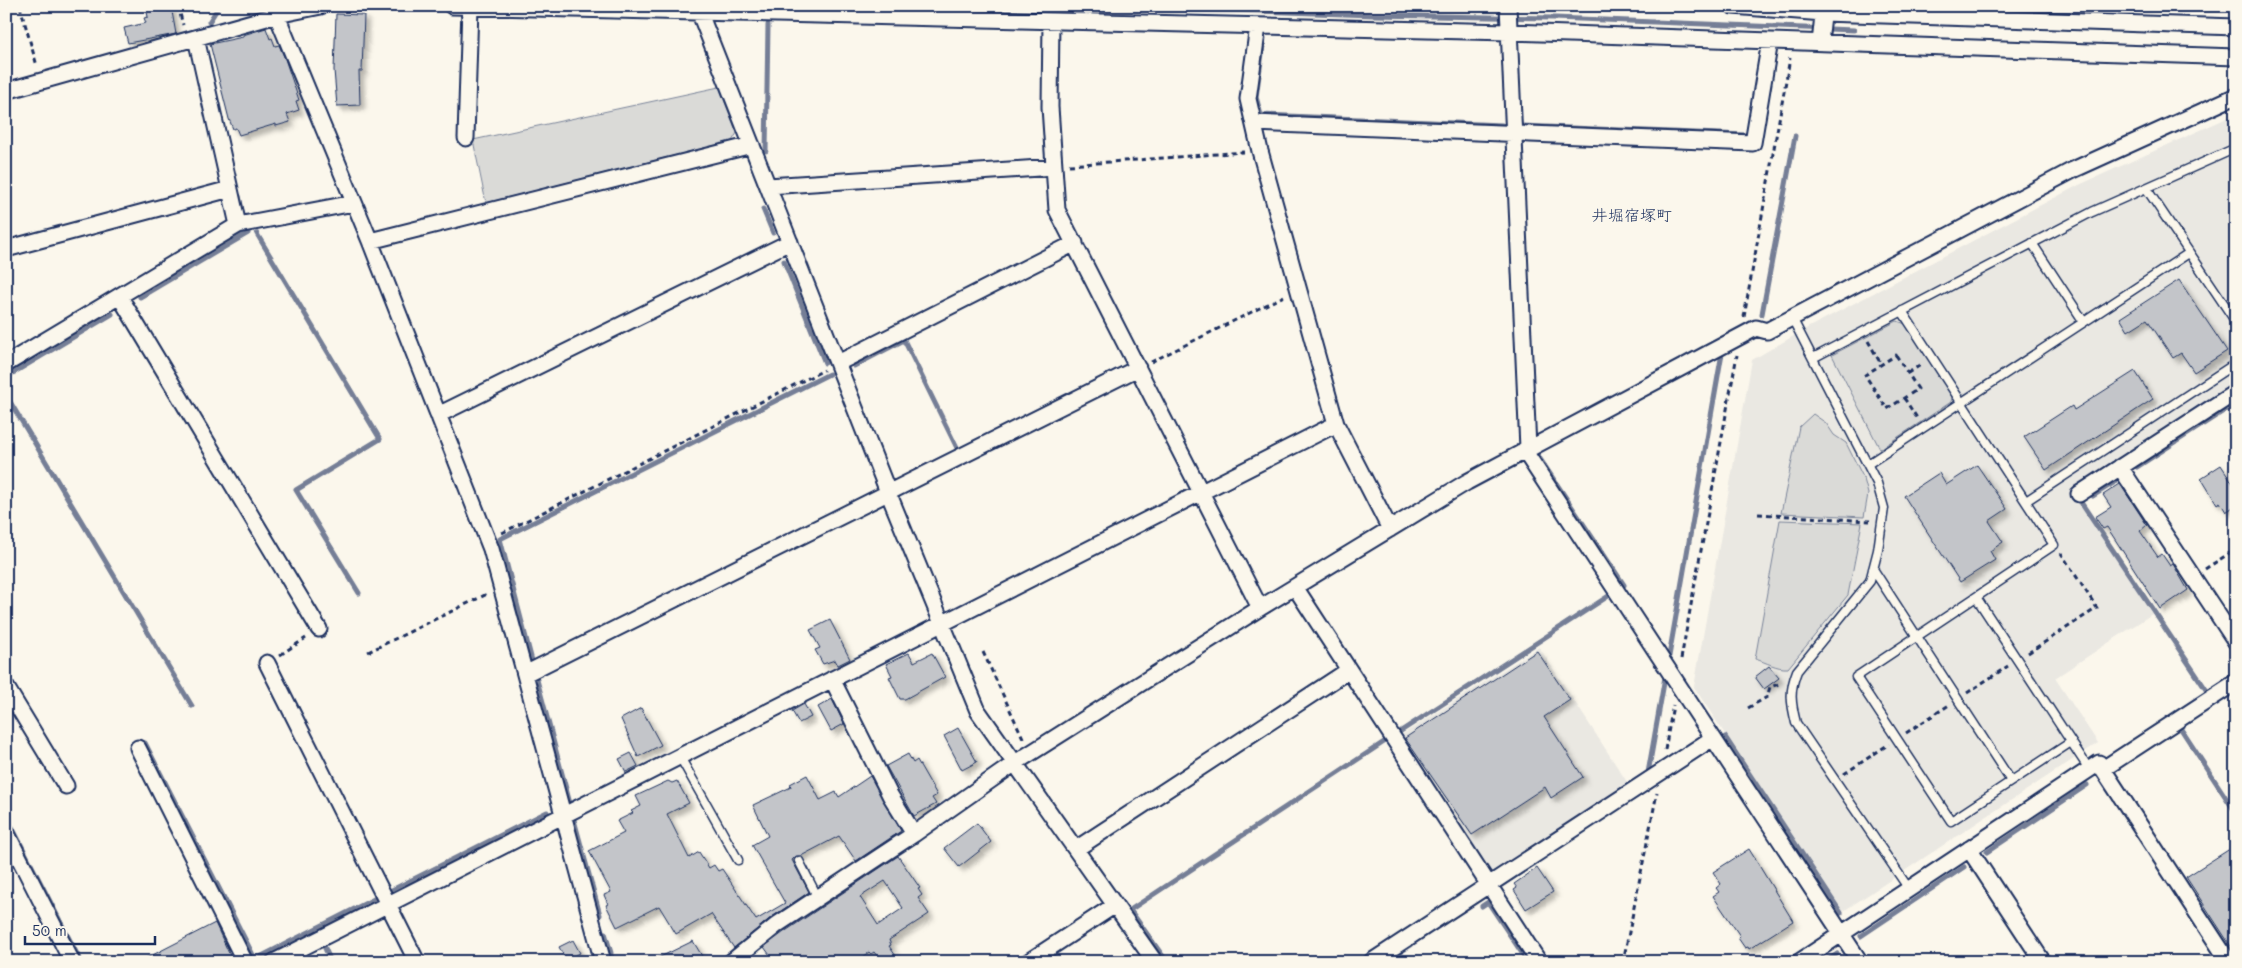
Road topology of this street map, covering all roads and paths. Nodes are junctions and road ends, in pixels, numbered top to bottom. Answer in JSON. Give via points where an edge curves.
{"nodes":[{"id":1,"x":20,"y":6,"type":"edge"},
{"id":2,"x":321,"y":6,"type":"edge"},
{"id":3,"x":452,"y":6,"type":"edge"},
{"id":4,"x":1733,"y":6,"type":"edge"},
{"id":5,"x":470,"y":7,"type":"edge"},
{"id":6,"x":1508,"y":7,"type":"edge"},
{"id":7,"x":698,"y":9,"type":"edge"},
{"id":8,"x":736,"y":9,"type":"edge"},
{"id":9,"x":275,"y":11,"type":"edge"},
{"id":10,"x":1051,"y":21,"type":"junction"},
{"id":11,"x":1822,"y":24,"type":"edge"},
{"id":12,"x":1258,"y":26,"type":"junction"},
{"id":13,"x":2236,"y":28,"type":"edge"},
{"id":14,"x":1508,"y":29,"type":"junction"},
{"id":15,"x":196,"y":38,"type":"junction"},
{"id":16,"x":1770,"y":41,"type":"junction"},
{"id":17,"x":1792,"y":42,"type":"junction"},
{"id":18,"x":2236,"y":57,"type":"edge"},
{"id":19,"x":41,"y":81,"type":"junction"},
{"id":20,"x":6,"y":91,"type":"edge"},
{"id":21,"x":2236,"y":96,"type":"edge"},
{"id":22,"x":1254,"y":124,"type":"junction"},
{"id":23,"x":1513,"y":134,"type":"junction"},
{"id":24,"x":466,"y":138,"type":"dead end"},
{"id":25,"x":752,"y":145,"type":"junction"},
{"id":26,"x":2236,"y":148,"type":"edge"},
{"id":27,"x":1260,"y":151,"type":"junction"},
{"id":28,"x":1054,"y":166,"type":"junction"},
{"id":29,"x":768,"y":186,"type":"junction"},
{"id":30,"x":2146,"y":188,"type":"junction"},
{"id":31,"x":230,"y":189,"type":"junction"},
{"id":32,"x":354,"y":203,"type":"junction"},
{"id":33,"x":238,"y":225,"type":"junction"},
{"id":34,"x":370,"y":242,"type":"junction"},
{"id":35,"x":790,"y":242,"type":"junction"},
{"id":36,"x":1074,"y":243,"type":"junction"},
{"id":37,"x":2032,"y":243,"type":"junction"},
{"id":38,"x":6,"y":250,"type":"edge"},
{"id":39,"x":2190,"y":253,"type":"junction"},
{"id":40,"x":1298,"y":288,"type":"junction"},
{"id":41,"x":120,"y":296,"type":"junction"},
{"id":42,"x":1902,"y":311,"type":"junction"},
{"id":43,"x":1792,"y":318,"type":"junction"},
{"id":44,"x":2084,"y":322,"type":"junction"},
{"id":45,"x":2236,"y":322,"type":"edge"},
{"id":46,"x":1864,"y":332,"type":"junction"},
{"id":47,"x":1741,"y":336,"type":"junction"},
{"id":48,"x":1932,"y":357,"type":"junction"},
{"id":49,"x":1813,"y":358,"type":"junction"},
{"id":50,"x":838,"y":363,"type":"junction"},
{"id":51,"x":2236,"y":363,"type":"edge"},
{"id":52,"x":6,"y":364,"type":"edge"},
{"id":53,"x":1881,"y":364,"type":"junction"},
{"id":54,"x":1138,"y":368,"type":"junction"},
{"id":55,"x":1908,"y":373,"type":"junction"},
{"id":56,"x":2236,"y":392,"type":"edge"},
{"id":57,"x":1904,"y":398,"type":"junction"},
{"id":58,"x":1962,"y":403,"type":"junction"},
{"id":59,"x":438,"y":415,"type":"junction"},
{"id":60,"x":1336,"y":424,"type":"junction"},
{"id":61,"x":1923,"y":428,"type":"junction"},
{"id":62,"x":1526,"y":449,"type":"junction"},
{"id":63,"x":1868,"y":464,"type":"junction"},
{"id":64,"x":2120,"y":467,"type":"junction"},
{"id":65,"x":1200,"y":491,"type":"junction"},
{"id":66,"x":888,"y":492,"type":"junction"},
{"id":67,"x":2079,"y":494,"type":"dead end"},
{"id":68,"x":2026,"y":501,"type":"junction"},
{"id":69,"x":1758,"y":514,"type":"dead end"},
{"id":70,"x":1882,"y":521,"type":"junction"},
{"id":71,"x":1390,"y":529,"type":"junction"},
{"id":72,"x":488,"y":540,"type":"junction"},
{"id":73,"x":2054,"y":545,"type":"junction"},
{"id":74,"x":2236,"y":549,"type":"edge"},
{"id":75,"x":1873,"y":569,"type":"junction"},
{"id":76,"x":2193,"y":577,"type":"junction"},
{"id":77,"x":502,"y":587,"type":"junction"},
{"id":78,"x":1295,"y":587,"type":"junction"},
{"id":79,"x":1976,"y":597,"type":"junction"},
{"id":80,"x":1260,"y":608,"type":"junction"},
{"id":81,"x":941,"y":623,"type":"junction"},
{"id":82,"x":319,"y":629,"type":"joint"},
{"id":83,"x":1917,"y":636,"type":"junction"},
{"id":84,"x":2236,"y":642,"type":"edge"},
{"id":85,"x":368,"y":652,"type":"dead end"},
{"id":86,"x":984,"y":652,"type":"dead end"},
{"id":87,"x":2018,"y":660,"type":"junction"},
{"id":88,"x":267,"y":663,"type":"joint"},
{"id":89,"x":1348,"y":670,"type":"junction"},
{"id":90,"x":525,"y":674,"type":"junction"},
{"id":91,"x":832,"y":679,"type":"junction"},
{"id":92,"x":1676,"y":682,"type":"junction"},
{"id":93,"x":2236,"y":682,"type":"edge"},
{"id":94,"x":1792,"y":683,"type":"junction"},
{"id":95,"x":6,"y":686,"type":"edge"},
{"id":96,"x":1958,"y":699,"type":"junction"},
{"id":97,"x":1748,"y":708,"type":"dead end"},
{"id":98,"x":1713,"y":738,"type":"junction"},
{"id":99,"x":1897,"y":739,"type":"junction"},
{"id":100,"x":2071,"y":742,"type":"junction"},
{"id":101,"x":138,"y":748,"type":"dead end"},
{"id":102,"x":1030,"y":753,"type":"junction"},
{"id":103,"x":680,"y":757,"type":"junction"},
{"id":104,"x":1015,"y":762,"type":"junction"},
{"id":105,"x":2096,"y":769,"type":"junction"},
{"id":106,"x":1661,"y":772,"type":"junction"},
{"id":107,"x":1835,"y":780,"type":"junction"},
{"id":108,"x":2011,"y":781,"type":"junction"},
{"id":109,"x":66,"y":786,"type":"dead end"},
{"id":110,"x":564,"y":817,"type":"junction"},
{"id":111,"x":6,"y":832,"type":"edge"},
{"id":112,"x":914,"y":834,"type":"junction"},
{"id":113,"x":1076,"y":848,"type":"junction"},
{"id":114,"x":1969,"y":849,"type":"junction"},
{"id":115,"x":738,"y":860,"type":"dead end"},
{"id":116,"x":799,"y":861,"type":"dead end"},
{"id":117,"x":1488,"y":885,"type":"junction"},
{"id":118,"x":1909,"y":889,"type":"junction"},
{"id":119,"x":818,"y":898,"type":"junction"},
{"id":120,"x":388,"y":904,"type":"junction"},
{"id":121,"x":1115,"y":904,"type":"junction"},
{"id":122,"x":1842,"y":934,"type":"junction"},
{"id":123,"x":72,"y":962,"type":"edge"},
{"id":124,"x":245,"y":962,"type":"edge"},
{"id":125,"x":274,"y":962,"type":"edge"},
{"id":126,"x":417,"y":962,"type":"edge"},
{"id":127,"x":603,"y":962,"type":"edge"},
{"id":128,"x":731,"y":962,"type":"edge"},
{"id":129,"x":1028,"y":962,"type":"edge"},
{"id":130,"x":1155,"y":962,"type":"edge"},
{"id":131,"x":1371,"y":962,"type":"edge"},
{"id":132,"x":1539,"y":962,"type":"edge"},
{"id":133,"x":1623,"y":962,"type":"edge"},
{"id":134,"x":1799,"y":962,"type":"edge"},
{"id":135,"x":1860,"y":962,"type":"edge"},
{"id":136,"x":2043,"y":962,"type":"edge"},
{"id":137,"x":2229,"y":962,"type":"edge"}],
"edges":[{"from":1,"to":19,"type":"path"},
{"from":2,"to":9,"type":"street"},
{"from":3,"to":5,"type":"street"},
{"from":4,"to":11,"type":"street"},
{"from":5,"to":7,"type":"street"},
{"from":5,"to":24,"type":"street"},
{"from":6,"to":14,"type":"street"},
{"from":7,"to":8,"type":"street"},
{"from":7,"to":25,"type":"street"},
{"from":8,"to":10,"type":"street"},
{"from":9,"to":15,"type":"street"},
{"from":9,"to":32,"type":"street"},
{"from":10,"to":12,"type":"street"},
{"from":10,"to":28,"type":"street","via":[[1050,107]]},
{"from":11,"to":13,"type":"street"},
{"from":11,"to":17,"type":"street"},
{"from":11,"to":18,"type":"street"},
{"from":12,"to":14,"type":"street"},
{"from":12,"to":22,"type":"street","via":[[1248,99]]},
{"from":14,"to":16,"type":"street"},
{"from":14,"to":23,"type":"street"},
{"from":15,"to":19,"type":"street"},
{"from":15,"to":31,"type":"street"},
{"from":16,"to":17,"type":"street"},
{"from":16,"to":23,"type":"street","via":[[1753,143]]},
{"from":17,"to":47,"type":"path"},
{"from":19,"to":20,"type":"street"},
{"from":21,"to":43,"type":"street","via":[[2073,170]]},
{"from":22,"to":23,"type":"street"},
{"from":22,"to":27,"type":"street"},
{"from":23,"to":62,"type":"street"},
{"from":25,"to":29,"type":"street"},
{"from":25,"to":34,"type":"street"},
{"from":26,"to":30,"type":"lane"},
{"from":27,"to":28,"type":"path"},
{"from":27,"to":40,"type":"street"},
{"from":28,"to":29,"type":"street"},
{"from":28,"to":36,"type":"street","via":[[1057,210]]},
{"from":29,"to":35,"type":"street"},
{"from":30,"to":37,"type":"lane"},
{"from":30,"to":39,"type":"lane"},
{"from":31,"to":33,"type":"street"},
{"from":31,"to":38,"type":"street"},
{"from":32,"to":33,"type":"street"},
{"from":32,"to":34,"type":"street"},
{"from":33,"to":41,"type":"street"},
{"from":34,"to":59,"type":"street"},
{"from":35,"to":50,"type":"street"},
{"from":35,"to":59,"type":"street"},
{"from":36,"to":50,"type":"street"},
{"from":36,"to":54,"type":"street"},
{"from":37,"to":42,"type":"lane"},
{"from":37,"to":44,"type":"lane"},
{"from":39,"to":44,"type":"lane"},
{"from":39,"to":45,"type":"lane"},
{"from":40,"to":54,"type":"path"},
{"from":40,"to":60,"type":"street"},
{"from":41,"to":52,"type":"street"},
{"from":41,"to":82,"type":"street"},
{"from":42,"to":46,"type":"lane"},
{"from":42,"to":48,"type":"lane"},
{"from":43,"to":47,"type":"street","via":[[1767,331],[1756,328]]},
{"from":43,"to":49,"type":"lane"},
{"from":44,"to":58,"type":"lane"},
{"from":46,"to":49,"type":"lane"},
{"from":46,"to":53,"type":"path"},
{"from":47,"to":62,"type":"street"},
{"from":47,"to":92,"type":"path"},
{"from":48,"to":55,"type":"path"},
{"from":48,"to":58,"type":"lane"},
{"from":49,"to":63,"type":"lane"},
{"from":50,"to":66,"type":"street"},
{"from":50,"to":72,"type":"path"},
{"from":51,"to":68,"type":"lane"},
{"from":53,"to":55,"type":"path","via":[[1896,355]]},
{"from":53,"to":57,"type":"path","via":[[1865,374],[1887,409]]},
{"from":54,"to":65,"type":"street"},
{"from":54,"to":66,"type":"street"},
{"from":55,"to":57,"type":"path","via":[[1918,389]]},
{"from":56,"to":64,"type":"street"},
{"from":57,"to":61,"type":"path"},
{"from":58,"to":61,"type":"lane"},
{"from":58,"to":68,"type":"lane"},
{"from":59,"to":72,"type":"street"},
{"from":60,"to":65,"type":"street"},
{"from":60,"to":71,"type":"street"},
{"from":61,"to":63,"type":"lane"},
{"from":62,"to":71,"type":"street"},
{"from":62,"to":92,"type":"street"},
{"from":63,"to":70,"type":"lane","via":[[1878,483],[1884,508]]},
{"from":64,"to":67,"type":"street"},
{"from":64,"to":76,"type":"street"},
{"from":65,"to":80,"type":"street"},
{"from":65,"to":81,"type":"street"},
{"from":66,"to":81,"type":"street"},
{"from":66,"to":90,"type":"street"},
{"from":68,"to":73,"type":"lane"},
{"from":69,"to":70,"type":"path"},
{"from":70,"to":75,"type":"lane"},
{"from":71,"to":78,"type":"street"},
{"from":72,"to":77,"type":"street"},
{"from":73,"to":79,"type":"lane"},
{"from":73,"to":87,"type":"path","via":[[2097,608]]},
{"from":74,"to":76,"type":"path"},
{"from":75,"to":83,"type":"lane"},
{"from":75,"to":94,"type":"lane","via":[[1870,581],[1797,671]]},
{"from":76,"to":84,"type":"street"},
{"from":77,"to":85,"type":"path"},
{"from":77,"to":90,"type":"street"},
{"from":78,"to":80,"type":"street"},
{"from":78,"to":89,"type":"street"},
{"from":79,"to":83,"type":"lane"},
{"from":79,"to":87,"type":"lane"},
{"from":80,"to":102,"type":"street"},
{"from":81,"to":91,"type":"street"},
{"from":81,"to":104,"type":"street","via":[[978,711]]},
{"from":82,"to":88,"type":"path"},
{"from":83,"to":96,"type":"lane"},
{"from":83,"to":99,"type":"lane","via":[[1856,677]]},
{"from":86,"to":102,"type":"path"},
{"from":87,"to":96,"type":"path"},
{"from":87,"to":100,"type":"lane"},
{"from":88,"to":120,"type":"street"},
{"from":89,"to":113,"type":"street"},
{"from":89,"to":117,"type":"street"},
{"from":90,"to":110,"type":"street"},
{"from":91,"to":103,"type":"street"},
{"from":91,"to":112,"type":"street","via":[[890,795]]},
{"from":92,"to":98,"type":"street"},
{"from":92,"to":106,"type":"path"},
{"from":93,"to":105,"type":"street"},
{"from":94,"to":97,"type":"path","via":[[1770,687],[1767,697]]},
{"from":94,"to":107,"type":"lane","via":[[1796,723]]},
{"from":95,"to":109,"type":"street"},
{"from":96,"to":99,"type":"path"},
{"from":96,"to":108,"type":"lane"},
{"from":98,"to":106,"type":"street"},
{"from":98,"to":122,"type":"street"},
{"from":99,"to":107,"type":"path"},
{"from":99,"to":108,"type":"lane","via":[[1951,820]]},
{"from":100,"to":105,"type":"lane"},
{"from":100,"to":108,"type":"lane"},
{"from":101,"to":124,"type":"street"},
{"from":102,"to":104,"type":"street"},
{"from":103,"to":110,"type":"street"},
{"from":103,"to":115,"type":"lane"},
{"from":104,"to":112,"type":"street"},
{"from":104,"to":113,"type":"street"},
{"from":105,"to":114,"type":"street"},
{"from":105,"to":137,"type":"street"},
{"from":106,"to":117,"type":"street"},
{"from":106,"to":133,"type":"path"},
{"from":107,"to":118,"type":"lane"},
{"from":110,"to":120,"type":"street"},
{"from":110,"to":127,"type":"street"},
{"from":111,"to":123,"type":"street"},
{"from":112,"to":119,"type":"street"},
{"from":113,"to":121,"type":"street"},
{"from":114,"to":118,"type":"street"},
{"from":114,"to":136,"type":"street"},
{"from":116,"to":119,"type":"lane"},
{"from":117,"to":131,"type":"street"},
{"from":117,"to":132,"type":"street"},
{"from":118,"to":122,"type":"street"},
{"from":119,"to":128,"type":"street","via":[[778,924]]},
{"from":120,"to":125,"type":"street"},
{"from":120,"to":126,"type":"street"},
{"from":121,"to":129,"type":"street"},
{"from":121,"to":130,"type":"street"},
{"from":122,"to":134,"type":"street"},
{"from":122,"to":135,"type":"street"}]}
